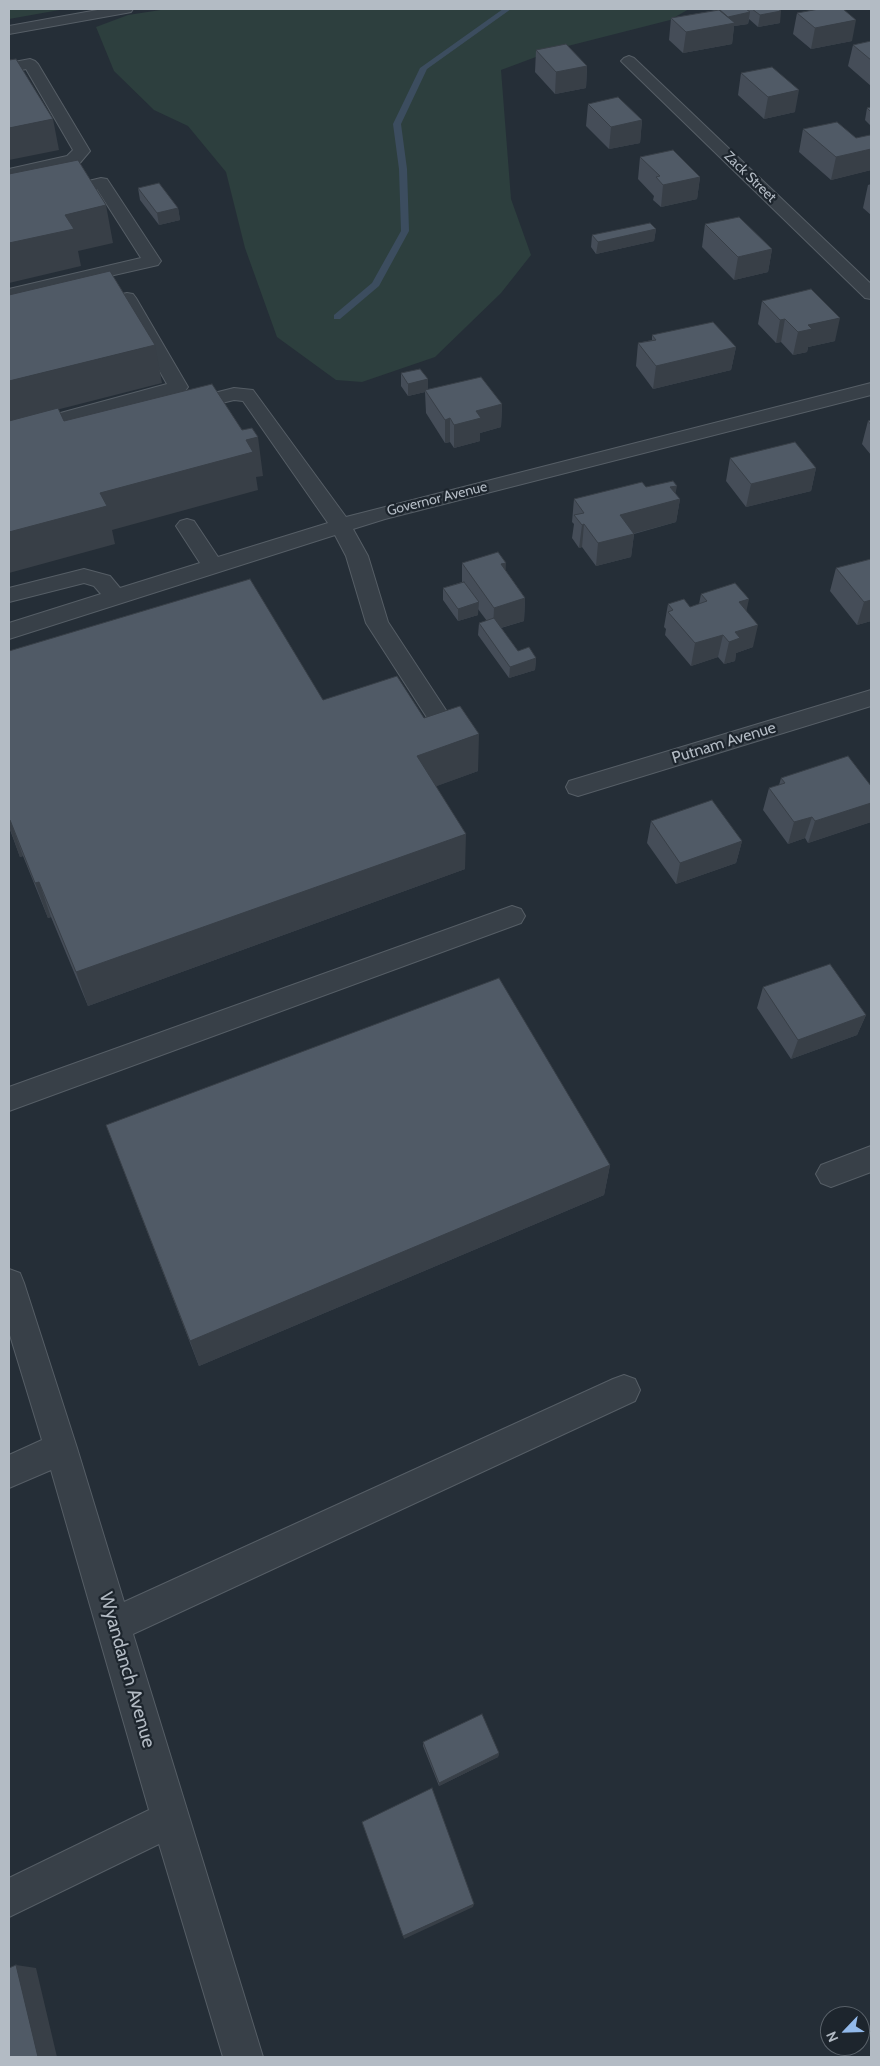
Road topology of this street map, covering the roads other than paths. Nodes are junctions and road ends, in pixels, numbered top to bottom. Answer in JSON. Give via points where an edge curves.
{"nodes":[{"id":1,"x":126,"y":9,"type":"edge"},
{"id":2,"x":9,"y":30,"type":"edge"},
{"id":3,"x":23,"y":53,"type":"junction"},
{"id":4,"x":629,"y":61,"type":"dead end"},
{"id":5,"x":9,"y":68,"type":"edge"},
{"id":6,"x":9,"y":174,"type":"edge"},
{"id":7,"x":9,"y":205,"type":"edge"},
{"id":8,"x":9,"y":294,"type":"edge"},
{"id":9,"x":871,"y":294,"type":"edge"},
{"id":10,"x":72,"y":310,"type":"edge"},
{"id":11,"x":871,"y":389,"type":"edge"},
{"id":12,"x":170,"y":410,"type":"edge"},
{"id":13,"x":9,"y":433,"type":"edge"},
{"id":14,"x":187,"y":526,"type":"dead end"},
{"id":15,"x":341,"y":526,"type":"junction"},
{"id":16,"x":213,"y":566,"type":"junction"},
{"id":17,"x":9,"y":595,"type":"edge"},
{"id":18,"x":115,"y":597,"type":"junction"},
{"id":19,"x":9,"y":631,"type":"edge"},
{"id":20,"x":871,"y":698,"type":"edge"},
{"id":21,"x":444,"y":727,"type":"edge"},
{"id":22,"x":578,"y":787,"type":"dead end"},
{"id":23,"x":512,"y":916,"type":"dead end"},
{"id":24,"x":9,"y":1099,"type":"edge"},
{"id":25,"x":871,"y":1159,"type":"edge"},
{"id":26,"x":831,"y":1174,"type":"dead end"},
{"id":27,"x":9,"y":1283,"type":"edge"},
{"id":28,"x":624,"y":1390,"type":"dead end"},
{"id":29,"x":61,"y":1448,"type":"junction"},
{"id":30,"x":9,"y":1472,"type":"edge"},
{"id":31,"x":114,"y":1625,"type":"junction"},
{"id":32,"x":170,"y":1818,"type":"junction"},
{"id":33,"x":9,"y":1898,"type":"edge"},
{"id":34,"x":244,"y":2057,"type":"edge"}],
"edges":[{"from":1,"to":2,"type":"street"},
{"from":2,"to":3,"type":"street"},
{"from":3,"to":5,"type":"street"},
{"from":3,"to":6,"type":"street","via":[[82,151],[73,160]]},
{"from":4,"to":9,"type":"street","name":"Zack Street"},
{"from":7,"to":8,"type":"street","via":[[101,183],[152,261]]},
{"from":10,"to":13,"type":"street","via":[[127,298],[178,387]]},
{"from":11,"to":15,"type":"street","name":"Governor Avenue"},
{"from":12,"to":15,"type":"street","via":[[246,394]]},
{"from":14,"to":16,"type":"street"},
{"from":15,"to":16,"type":"street","name":"Governor Avenue"},
{"from":15,"to":21,"type":"street","via":[[357,556],[377,624]]},
{"from":16,"to":18,"type":"street","name":"Governor Avenue"},
{"from":17,"to":18,"type":"street","via":[[84,576],[102,581]]},
{"from":18,"to":19,"type":"street","name":"Governor Avenue"},
{"from":20,"to":22,"type":"street","name":"Putnam Avenue"},
{"from":23,"to":24,"type":"street"},
{"from":25,"to":26,"type":"street"},
{"from":27,"to":29,"type":"street","name":"Wyandanch Avenue"},
{"from":28,"to":31,"type":"street"},
{"from":29,"to":30,"type":"street"},
{"from":29,"to":31,"type":"street","name":"Wyandanch Avenue"},
{"from":31,"to":32,"type":"street","name":"Wyandanch Avenue"},
{"from":32,"to":33,"type":"street"},
{"from":32,"to":34,"type":"street","name":"Wyandanch Avenue"}]}
